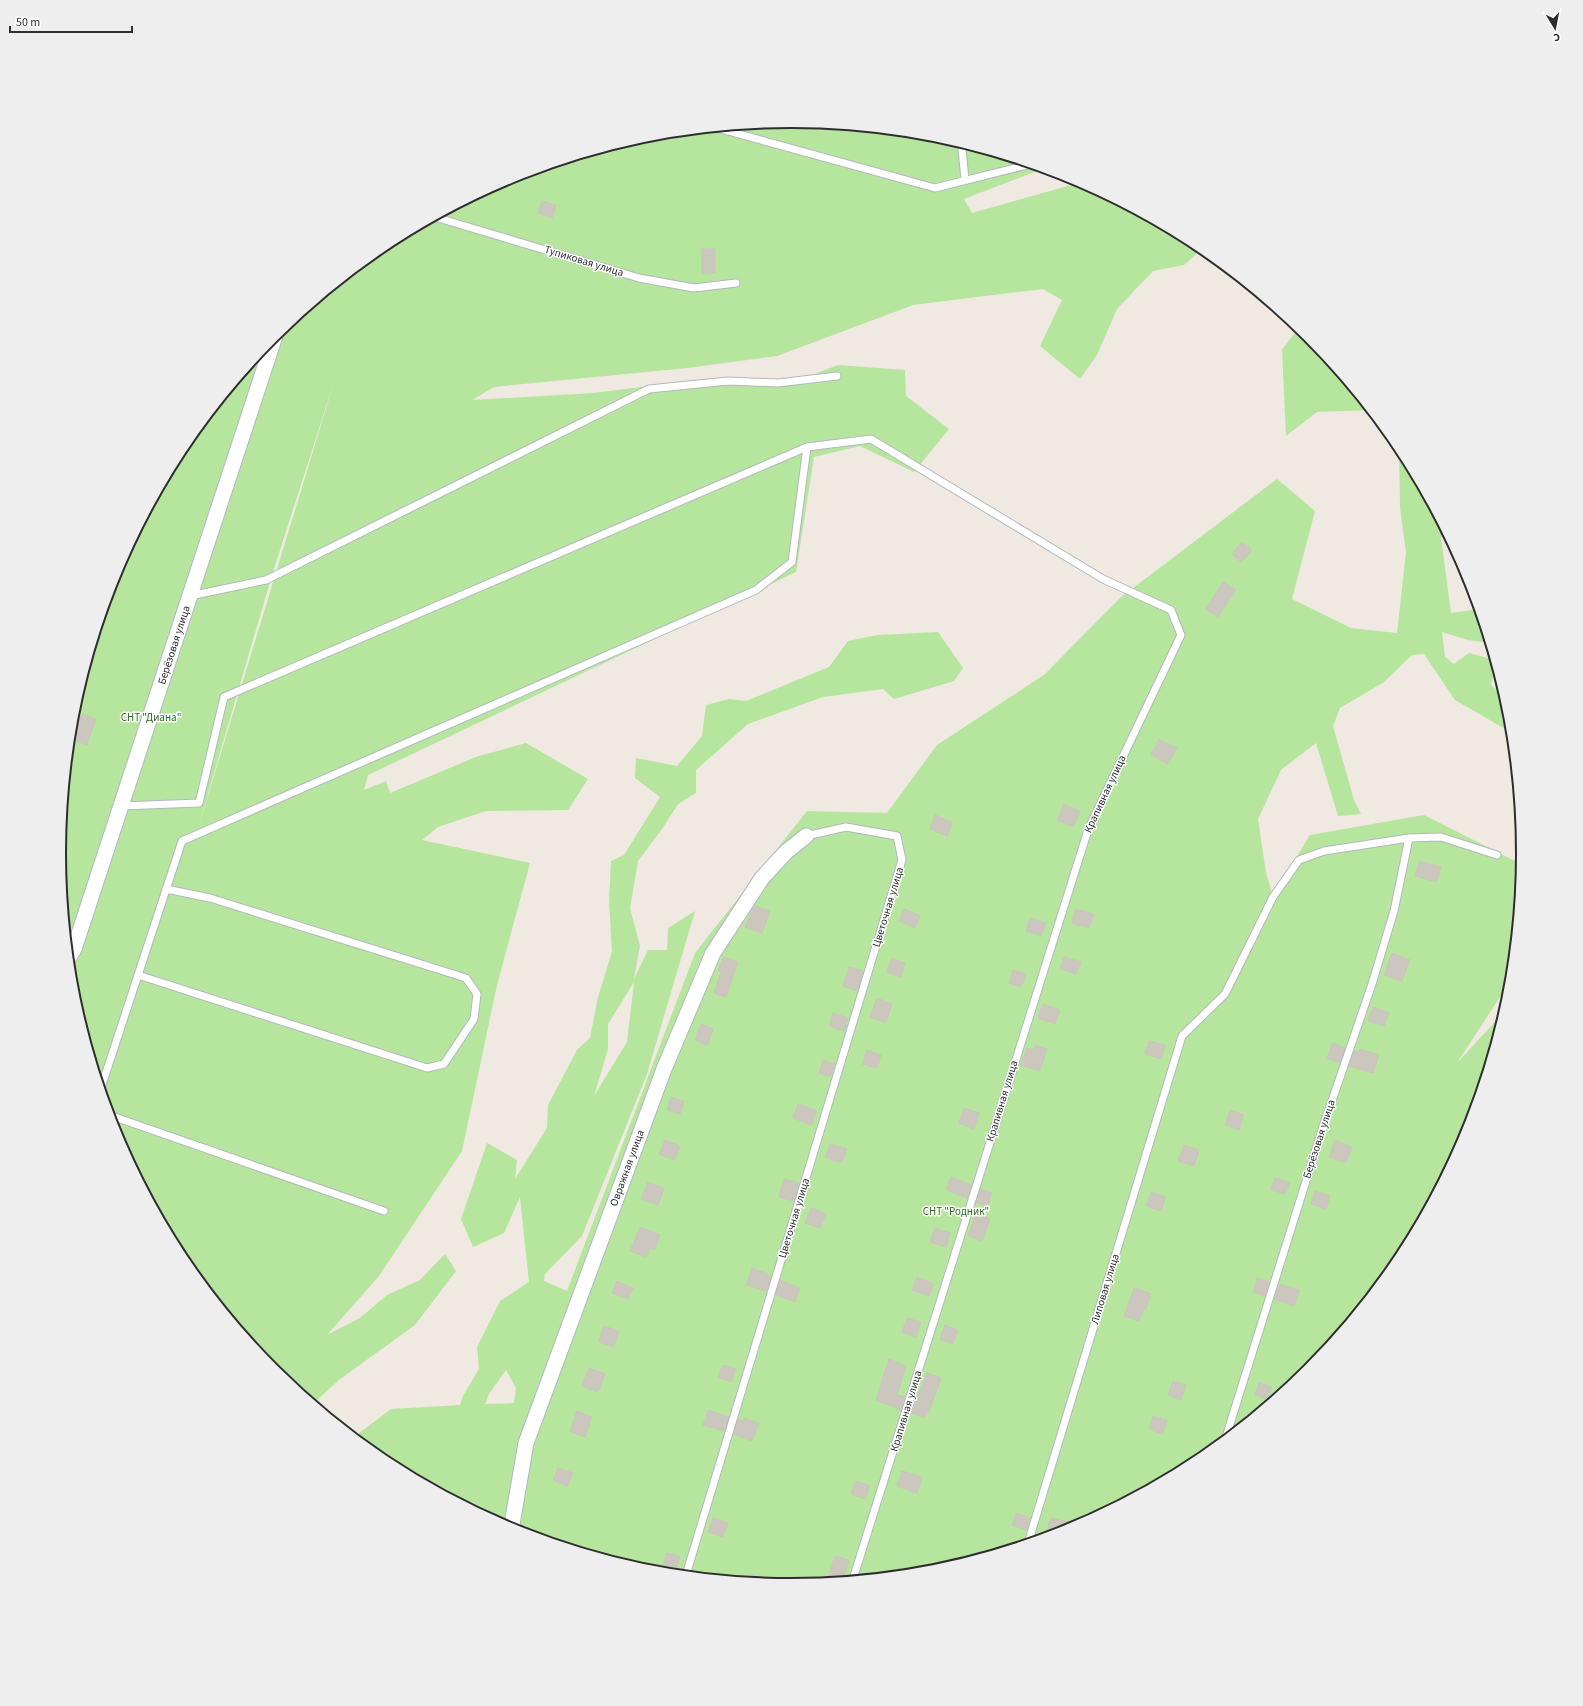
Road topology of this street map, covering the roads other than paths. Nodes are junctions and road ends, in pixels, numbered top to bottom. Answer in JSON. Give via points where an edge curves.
{"nodes":[{"id":1,"x":727,"y":131,"type":"edge"},
{"id":2,"x":962,"y":148,"type":"edge"},
{"id":3,"x":1024,"y":166,"type":"edge"},
{"id":4,"x":965,"y":180,"type":"junction"},
{"id":5,"x":441,"y":219,"type":"edge"},
{"id":6,"x":736,"y":283,"type":"dead end"},
{"id":7,"x":271,"y":347,"type":"edge"},
{"id":8,"x":837,"y":376,"type":"dead end"},
{"id":9,"x":807,"y":447,"type":"junction"},
{"id":10,"x":190,"y":596,"type":"junction"},
{"id":11,"x":120,"y":806,"type":"junction"},
{"id":12,"x":806,"y":836,"type":"joint"},
{"id":13,"x":1409,"y":838,"type":"junction"},
{"id":14,"x":1497,"y":854,"type":"dead end"},
{"id":15,"x":166,"y":889,"type":"junction"},
{"id":16,"x":72,"y":951,"type":"edge"},
{"id":17,"x":138,"y":975,"type":"junction"},
{"id":18,"x":103,"y":1081,"type":"edge"},
{"id":19,"x":116,"y":1118,"type":"edge"},
{"id":20,"x":384,"y":1212,"type":"dead end"},
{"id":21,"x":1227,"y":1433,"type":"edge"},
{"id":22,"x":512,"y":1522,"type":"edge"},
{"id":23,"x":1029,"y":1538,"type":"edge"},
{"id":24,"x":687,"y":1571,"type":"edge"},
{"id":25,"x":854,"y":1575,"type":"edge"}],
"edges":[{"from":1,"to":4,"type":"lane","via":[[935,188]]},
{"from":2,"to":4,"type":"lane"},
{"from":3,"to":4,"type":"lane"},
{"from":5,"to":6,"type":"lane","name":"Тупиковая улица","via":[[639,278],[694,288]]},
{"from":7,"to":10,"type":"street","name":"Берёзовая улица"},
{"from":8,"to":10,"type":"lane","via":[[778,383],[728,381],[649,389],[266,580]]},
{"from":9,"to":11,"type":"lane","via":[[224,697],[200,803]]},
{"from":9,"to":15,"type":"lane","via":[[792,562],[756,590],[182,841]]},
{"from":9,"to":25,"type":"lane","name":"Крапивная улица","via":[[871,439],[1103,579],[1171,610],[1181,634],[1088,830]]},
{"from":10,"to":11,"type":"street","name":"Берёзовая улица"},
{"from":11,"to":16,"type":"street","name":"Берёзовая улица"},
{"from":12,"to":22,"type":"street","name":"Овражная улица","via":[[786,852],[762,878],[713,953],[658,1084],[526,1443]]},
{"from":12,"to":24,"type":"lane","name":"Цветочная улица","via":[[846,827],[897,836],[902,860]]},
{"from":13,"to":14,"type":"lane","via":[[1441,837]]},
{"from":13,"to":21,"type":"lane","name":"Берёзовая улица","via":[[1394,911],[1372,984],[1323,1127]]},
{"from":13,"to":23,"type":"lane","name":"Липовая улица","via":[[1324,851],[1299,860],[1273,897],[1225,994],[1182,1036]]},
{"from":15,"to":17,"type":"lane"},
{"from":15,"to":17,"type":"lane","via":[[210,898],[466,978],[477,994],[474,1019],[444,1064],[427,1068]]},
{"from":17,"to":18,"type":"lane"},
{"from":19,"to":20,"type":"lane"}]}
